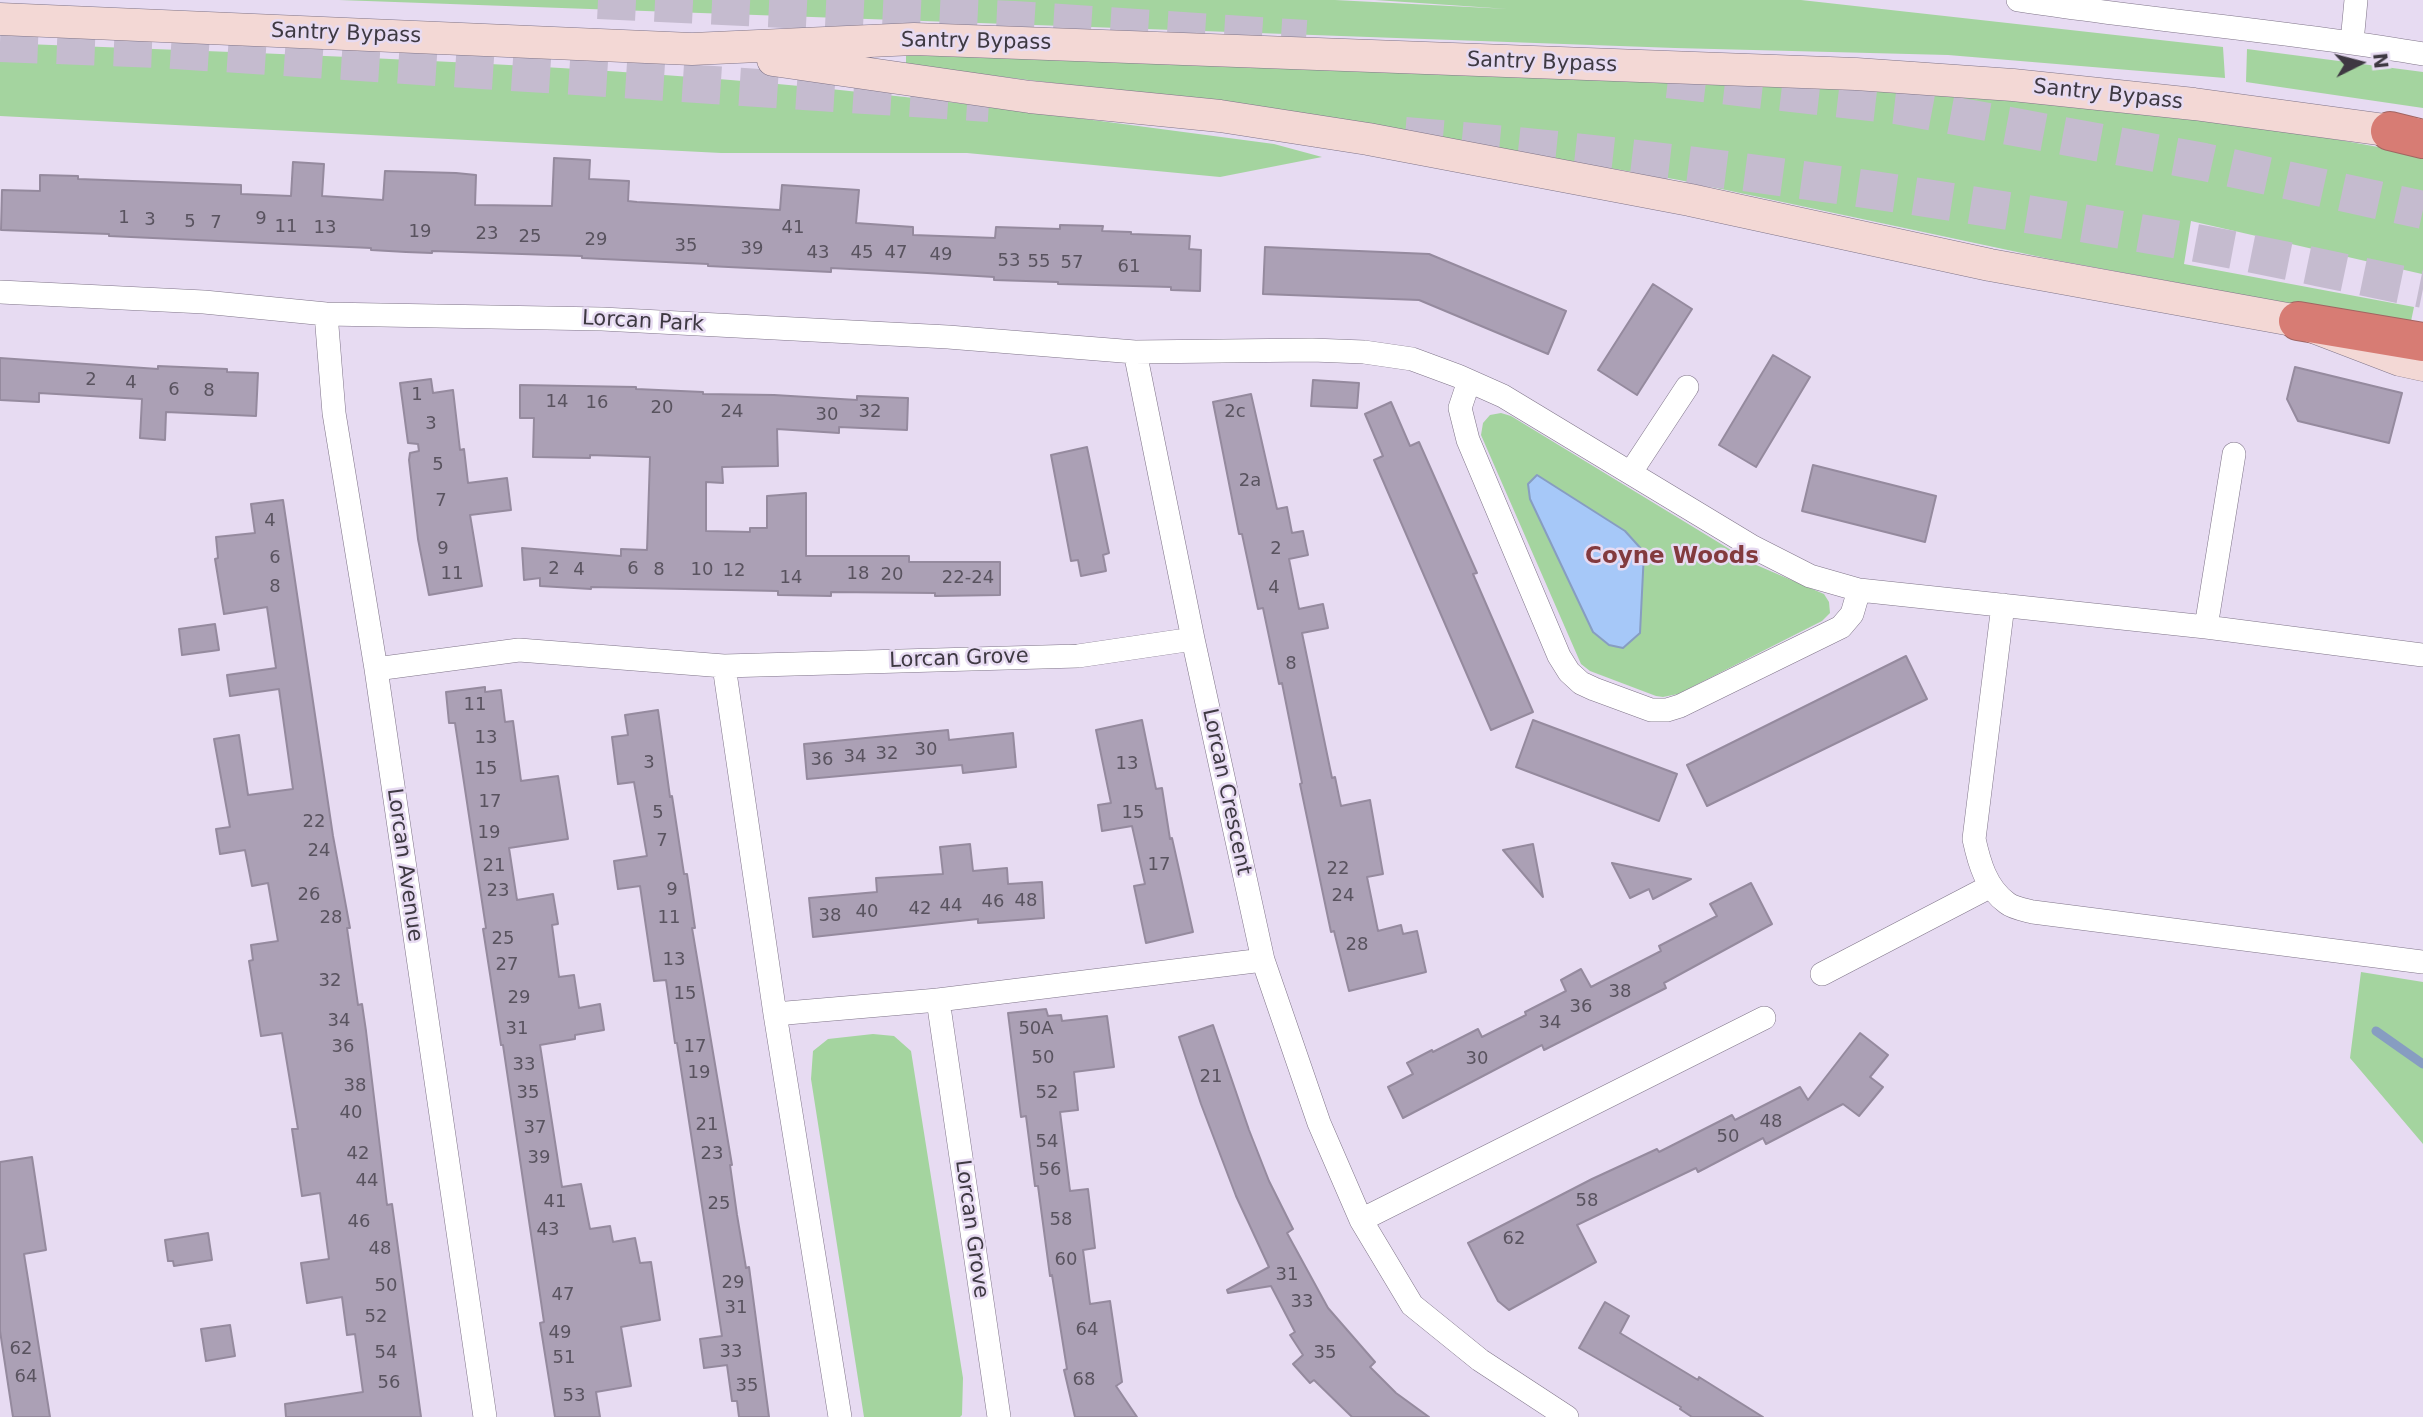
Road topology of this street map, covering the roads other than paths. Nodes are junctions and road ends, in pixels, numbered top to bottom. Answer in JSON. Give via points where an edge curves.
{"nodes":[{"id":1,"x":2018,"y":0,"type":"edge"},
{"id":2,"x":2356,"y":0,"type":"edge"},
{"id":3,"x":0,"y":19,"type":"edge"},
{"id":4,"x":2351,"y":42,"type":"junction"},
{"id":5,"x":692,"y":49,"type":"junction"},
{"id":6,"x":2423,"y":54,"type":"edge"},
{"id":7,"x":2412,"y":135,"type":"edge"},
{"id":8,"x":0,"y":292,"type":"edge"},
{"id":9,"x":326,"y":314,"type":"junction"},
{"id":10,"x":2298,"y":321,"type":"junction"},
{"id":11,"x":2423,"y":342,"type":"edge"},
{"id":12,"x":1135,"y":352,"type":"junction"},
{"id":13,"x":2423,"y":365,"type":"edge"},
{"id":14,"x":1469,"y":381,"type":"junction"},
{"id":15,"x":1687,"y":387,"type":"dead end"},
{"id":16,"x":2234,"y":454,"type":"dead end"},
{"id":17,"x":1631,"y":472,"type":"junction"},
{"id":18,"x":1859,"y":590,"type":"junction"},
{"id":19,"x":2003,"y":605,"type":"junction"},
{"id":20,"x":2206,"y":627,"type":"junction"},
{"id":21,"x":1193,"y":639,"type":"junction"},
{"id":22,"x":2423,"y":654,"type":"edge"},
{"id":23,"x":724,"y":666,"type":"junction"},
{"id":24,"x":376,"y":669,"type":"junction"},
{"id":25,"x":1992,"y":886,"type":"junction"},
{"id":26,"x":1263,"y":960,"type":"junction"},
{"id":27,"x":2423,"y":962,"type":"edge"},
{"id":28,"x":1822,"y":974,"type":"dead end"},
{"id":29,"x":938,"y":1000,"type":"junction"},
{"id":30,"x":775,"y":1014,"type":"junction"},
{"id":31,"x":1764,"y":1018,"type":"dead end"},
{"id":32,"x":1361,"y":1220,"type":"junction"},
{"id":33,"x":485,"y":1417,"type":"edge"},
{"id":34,"x":840,"y":1417,"type":"edge"},
{"id":35,"x":999,"y":1417,"type":"edge"},
{"id":36,"x":1567,"y":1417,"type":"edge"}],
"edges":[{"from":1,"to":4,"type":"street"},
{"from":2,"to":4,"type":"street"},
{"from":3,"to":5,"type":"main road","name":"Santry Bypass"},
{"from":4,"to":6,"type":"street"},
{"from":5,"to":7,"type":"main road","name":"Santry Bypass","via":[[914,38],[1856,74],[2181,103]]},
{"from":5,"to":10,"type":"main road","name":"Santry Bypass","via":[[1368,139],[1690,200],[1990,265]]},
{"from":8,"to":9,"type":"street","name":"Lorcan Park","via":[[204,302]]},
{"from":9,"to":12,"type":"street","name":"Lorcan Park","via":[[602,319]]},
{"from":9,"to":24,"type":"street","name":"Lorcan Avenue","via":[[334,414]]},
{"from":10,"to":11,"type":"highway"},
{"from":10,"to":13,"type":"main road","name":"Santry Bypass"},
{"from":12,"to":14,"type":"street","name":"Lorcan Park","via":[[1364,352],[1412,359]]},
{"from":12,"to":21,"type":"street","name":"Lorcan Crescent"},
{"from":14,"to":17,"type":"street","name":"Lorcan Park","via":[[1503,396]]},
{"from":14,"to":18,"type":"street","via":[[1460,408],[1468,440],[1559,656],[1581,683],[1651,709],[1680,706],[1841,627],[1852,614]]},
{"from":15,"to":17,"type":"street"},
{"from":16,"to":20,"type":"street"},
{"from":17,"to":18,"type":"street","name":"Lorcan Park","via":[[1753,547],[1810,576]]},
{"from":18,"to":19,"type":"street","name":"Lorcan Park"},
{"from":19,"to":20,"type":"street","name":"Lorcan Park"},
{"from":19,"to":25,"type":"street","via":[[1974,839],[1980,865]]},
{"from":20,"to":22,"type":"street","name":"Lorcan Park"},
{"from":21,"to":23,"type":"street","name":"Lorcan Grove","via":[[1078,656]]},
{"from":21,"to":26,"type":"street","name":"Lorcan Crescent"},
{"from":23,"to":24,"type":"street","name":"Lorcan Grove","via":[[519,650]]},
{"from":23,"to":30,"type":"street"},
{"from":24,"to":33,"type":"street","name":"Lorcan Avenue"},
{"from":25,"to":27,"type":"street","via":[[2008,904],[2033,912]]},
{"from":25,"to":28,"type":"street"},
{"from":26,"to":29,"type":"street"},
{"from":26,"to":32,"type":"street","name":"Lorcan Crescent","via":[[1319,1123]]},
{"from":29,"to":30,"type":"street"},
{"from":29,"to":35,"type":"street","name":"Lorcan Grove"},
{"from":30,"to":34,"type":"street"},
{"from":31,"to":32,"type":"street"},
{"from":32,"to":36,"type":"street","name":"Lorcan Crescent","via":[[1412,1305],[1480,1360]]}]}
